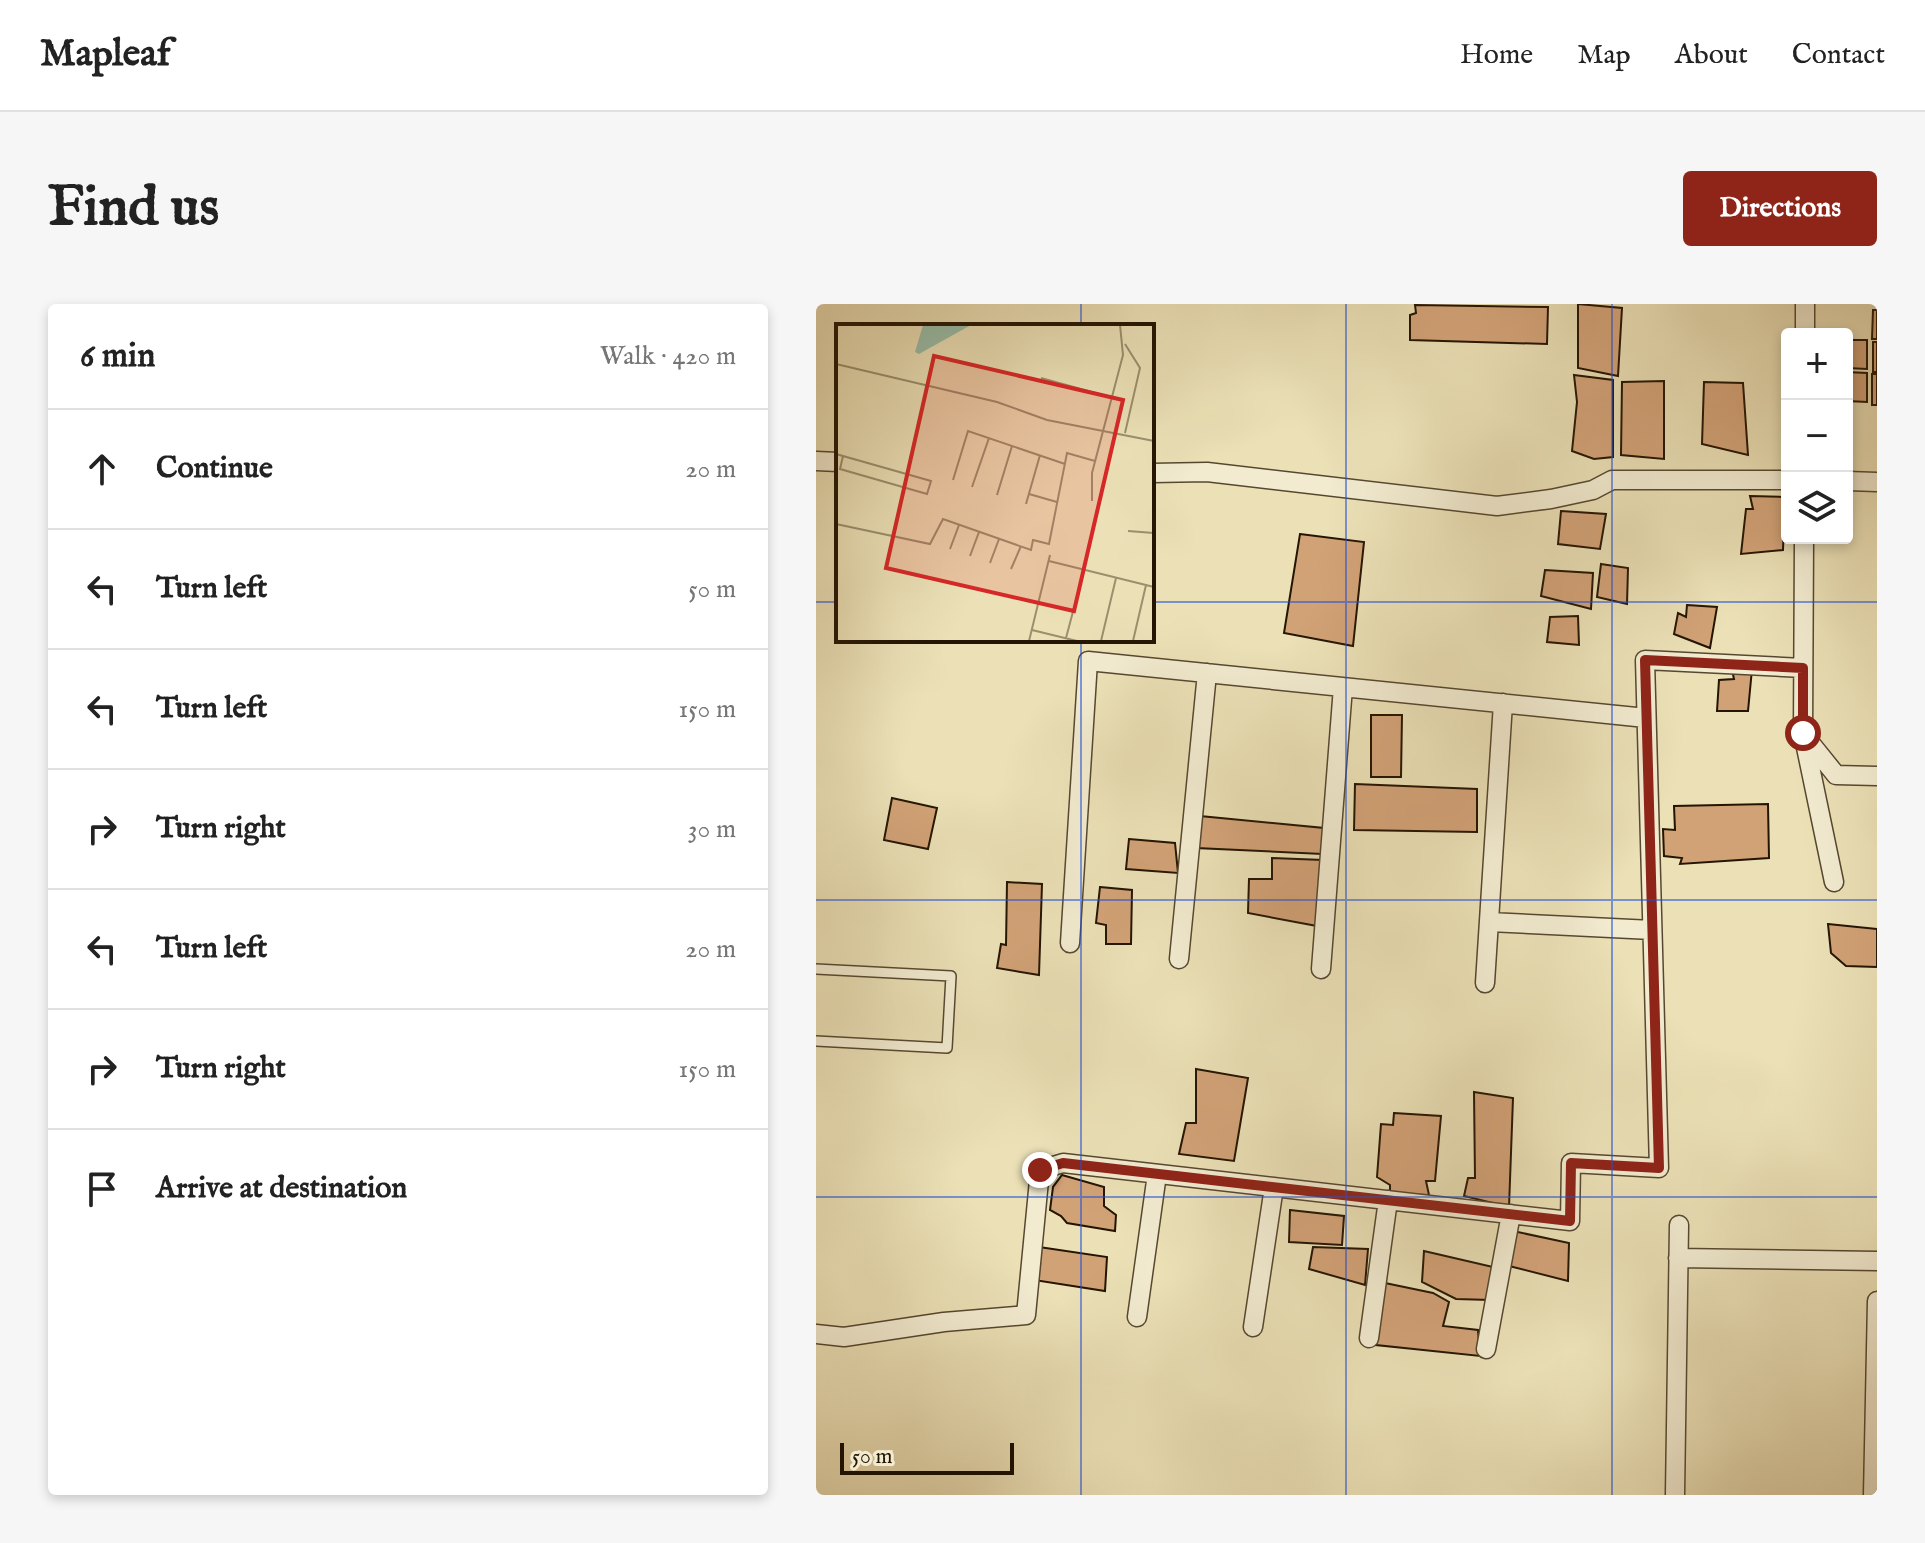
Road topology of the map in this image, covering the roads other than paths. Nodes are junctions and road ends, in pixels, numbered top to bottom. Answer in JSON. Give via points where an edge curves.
{"nodes":[{"id":1,"x":1805,"y":304,"type":"edge"},
{"id":2,"x":1805,"y":328,"type":"edge"},
{"id":3,"x":816,"y":461,"type":"edge"},
{"id":4,"x":836,"y":462,"type":"edge"},
{"id":5,"x":1154,"y":473,"type":"edge"},
{"id":6,"x":1781,"y":480,"type":"edge"},
{"id":7,"x":1853,"y":481,"type":"edge"},
{"id":8,"x":1877,"y":482,"type":"edge"},
{"id":9,"x":1804,"y":544,"type":"edge"},
{"id":10,"x":1803,"y":668,"type":"junction"},
{"id":11,"x":1207,"y":673,"type":"junction"},
{"id":12,"x":1343,"y":687,"type":"junction"},
{"id":13,"x":1503,"y":703,"type":"junction"},
{"id":14,"x":1646,"y":718,"type":"junction"},
{"id":15,"x":1803,"y":733,"type":"junction"},
{"id":16,"x":1877,"y":776,"type":"edge"},
{"id":17,"x":1834,"y":882,"type":"dead end"},
{"id":18,"x":1489,"y":922,"type":"junction"},
{"id":19,"x":1652,"y":930,"type":"junction"},
{"id":20,"x":1070,"y":943,"type":"dead end"},
{"id":21,"x":1179,"y":959,"type":"dead end"},
{"id":22,"x":816,"y":969,"type":"edge"},
{"id":23,"x":1321,"y":969,"type":"dead end"},
{"id":24,"x":1485,"y":983,"type":"dead end"},
{"id":25,"x":816,"y":1041,"type":"edge"},
{"id":26,"x":1157,"y":1174,"type":"junction"},
{"id":27,"x":1274,"y":1187,"type":"junction"},
{"id":28,"x":1388,"y":1200,"type":"junction"},
{"id":29,"x":1511,"y":1214,"type":"junction"},
{"id":30,"x":1679,"y":1225,"type":"dead end"},
{"id":31,"x":1678,"y":1258,"type":"junction"},
{"id":32,"x":1877,"y":1261,"type":"edge"},
{"id":33,"x":1877,"y":1301,"type":"edge"},
{"id":34,"x":1137,"y":1317,"type":"dead end"},
{"id":35,"x":1253,"y":1327,"type":"dead end"},
{"id":36,"x":816,"y":1334,"type":"edge"},
{"id":37,"x":1369,"y":1338,"type":"dead end"},
{"id":38,"x":1486,"y":1349,"type":"dead end"},
{"id":39,"x":1675,"y":1495,"type":"edge"},
{"id":40,"x":1873,"y":1495,"type":"edge"}],
"edges":[{"from":1,"to":2,"type":"street"},
{"from":3,"to":4,"type":"street"},
{"from":5,"to":6,"type":"street","via":[[1207,472],[1497,506],[1593,490],[1612,480]]},
{"from":7,"to":8,"type":"street"},
{"from":9,"to":10,"type":"street"},
{"from":10,"to":14,"type":"street","via":[[1645,660]]},
{"from":10,"to":15,"type":"street"},
{"from":11,"to":12,"type":"street"},
{"from":11,"to":20,"type":"street","via":[[1088,661]]},
{"from":11,"to":21,"type":"street"},
{"from":12,"to":13,"type":"street"},
{"from":12,"to":23,"type":"street"},
{"from":13,"to":14,"type":"street"},
{"from":13,"to":18,"type":"street"},
{"from":14,"to":19,"type":"street"},
{"from":15,"to":16,"type":"street","via":[[1836,775]]},
{"from":15,"to":17,"type":"street"},
{"from":18,"to":19,"type":"street"},
{"from":18,"to":24,"type":"street"},
{"from":19,"to":29,"type":"street","via":[[1659,1168],[1571,1163],[1570,1221]]},
{"from":22,"to":25,"type":"lane","via":[[951,976],[947,1048]]},
{"from":26,"to":27,"type":"street"},
{"from":26,"to":34,"type":"street"},
{"from":26,"to":36,"type":"street","via":[[1063,1163],[1040,1170],[1026,1315],[844,1337]]},
{"from":27,"to":28,"type":"street"},
{"from":27,"to":35,"type":"street"},
{"from":28,"to":29,"type":"street"},
{"from":28,"to":37,"type":"street"},
{"from":29,"to":38,"type":"street"},
{"from":30,"to":31,"type":"street"},
{"from":31,"to":32,"type":"street"},
{"from":31,"to":39,"type":"street"},
{"from":33,"to":40,"type":"street"}]}
